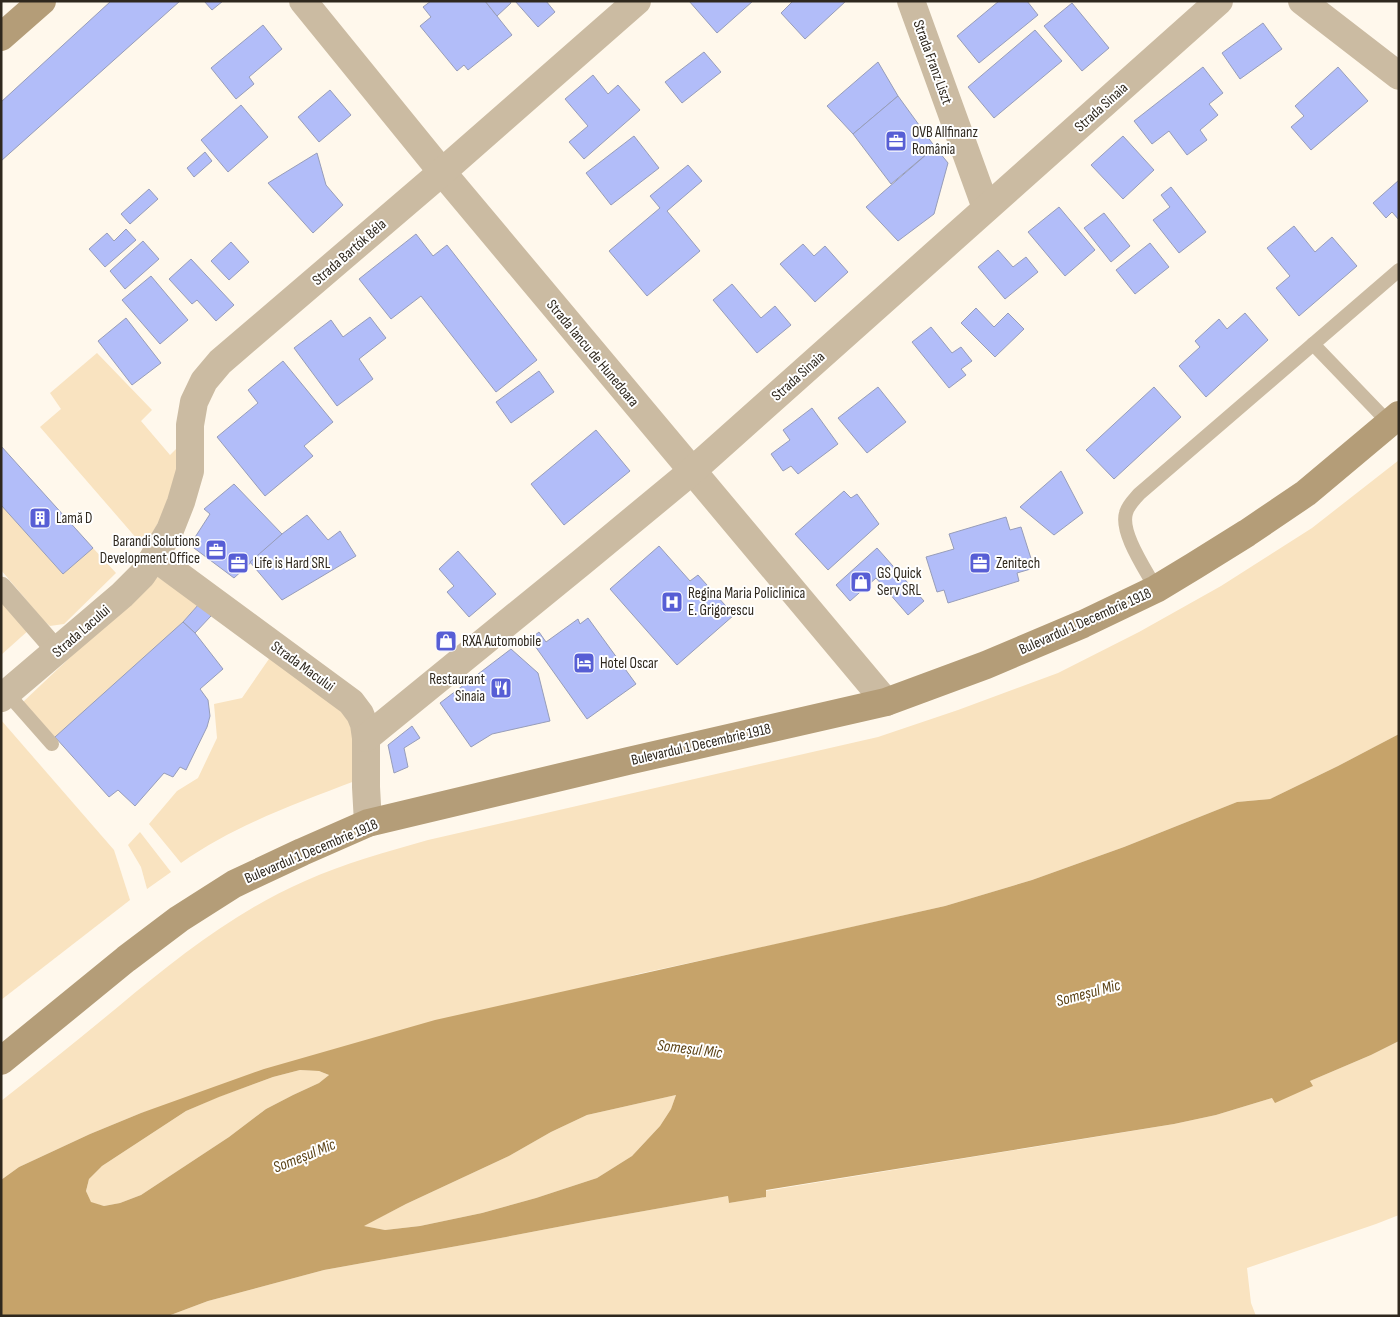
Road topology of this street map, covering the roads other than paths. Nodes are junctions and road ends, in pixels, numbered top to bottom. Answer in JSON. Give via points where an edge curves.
{"nodes":[{"id":1,"x":303,"y":1,"type":"edge"},
{"id":2,"x":637,"y":1,"type":"edge"},
{"id":3,"x":911,"y":1,"type":"edge"},
{"id":4,"x":1219,"y":1,"type":"edge"},
{"id":5,"x":1302,"y":1,"type":"edge"},
{"id":6,"x":39,"y":2,"type":"edge"},
{"id":7,"x":1,"y":37,"type":"edge"},
{"id":8,"x":1399,"y":76,"type":"edge"},
{"id":9,"x":442,"y":172,"type":"junction"},
{"id":10,"x":986,"y":208,"type":"junction"},
{"id":11,"x":1397,"y":275,"type":"edge"},
{"id":12,"x":1313,"y":344,"type":"junction"},
{"id":13,"x":1394,"y":419,"type":"edge"},
{"id":14,"x":692,"y":471,"type":"junction"},
{"id":15,"x":154,"y":557,"type":"junction"},
{"id":16,"x":1,"y":587,"type":"edge"},
{"id":17,"x":1156,"y":588,"type":"junction"},
{"id":18,"x":57,"y":651,"type":"junction"},
{"id":19,"x":4,"y":695,"type":"edge"},
{"id":20,"x":886,"y":702,"type":"junction"},
{"id":21,"x":366,"y":738,"type":"junction"},
{"id":22,"x":52,"y":744,"type":"dead end"},
{"id":23,"x":368,"y":823,"type":"junction"},
{"id":24,"x":1,"y":1061,"type":"edge"}],
"edges":[{"from":1,"to":9,"type":"street","name":"Strada Iancu de Hunedoara"},
{"from":2,"to":9,"type":"street","name":"Strada Bartók Béla"},
{"from":3,"to":10,"type":"street","name":"Strada Franz Liszt"},
{"from":4,"to":10,"type":"street","name":"Strada Sinaia"},
{"from":5,"to":8,"type":"street"},
{"from":6,"to":7,"type":"main road"},
{"from":9,"to":14,"type":"street","name":"Strada Iancu de Hunedoara"},
{"from":9,"to":15,"type":"street","name":"Strada Bartók Béla","via":[[220,362],[204,381],[194,402],[190,425],[190,471],[170,530]]},
{"from":10,"to":14,"type":"street","name":"Strada Sinaia"},
{"from":11,"to":12,"type":"lane"},
{"from":12,"to":13,"type":"lane"},
{"from":12,"to":17,"type":"lane","via":[[1129,505],[1125,514],[1128,538]]},
{"from":13,"to":17,"type":"main road","name":"Bulevardul 1 Decembrie 1918","via":[[1306,493]]},
{"from":14,"to":20,"type":"street","name":"Strada Iancu de Hunedoara"},
{"from":14,"to":21,"type":"street","name":"Strada Sinaia"},
{"from":15,"to":18,"type":"street","name":"Strada Lacului","via":[[122,595]]},
{"from":15,"to":21,"type":"street","name":"Strada Macului","via":[[351,702],[360,714]]},
{"from":16,"to":18,"type":"street"},
{"from":17,"to":20,"type":"main road","name":"Bulevardul 1 Decembrie 1918","via":[[1083,624],[986,665]]},
{"from":18,"to":19,"type":"street","name":"Strada Lacului"},
{"from":19,"to":22,"type":"lane"},
{"from":20,"to":23,"type":"main road","name":"Bulevardul 1 Decembrie 1918"},
{"from":21,"to":23,"type":"street","name":"Strada Macului"},
{"from":23,"to":24,"type":"main road","name":"Bulevardul 1 Decembrie 1918","via":[[234,884],[187,914]]}]}
